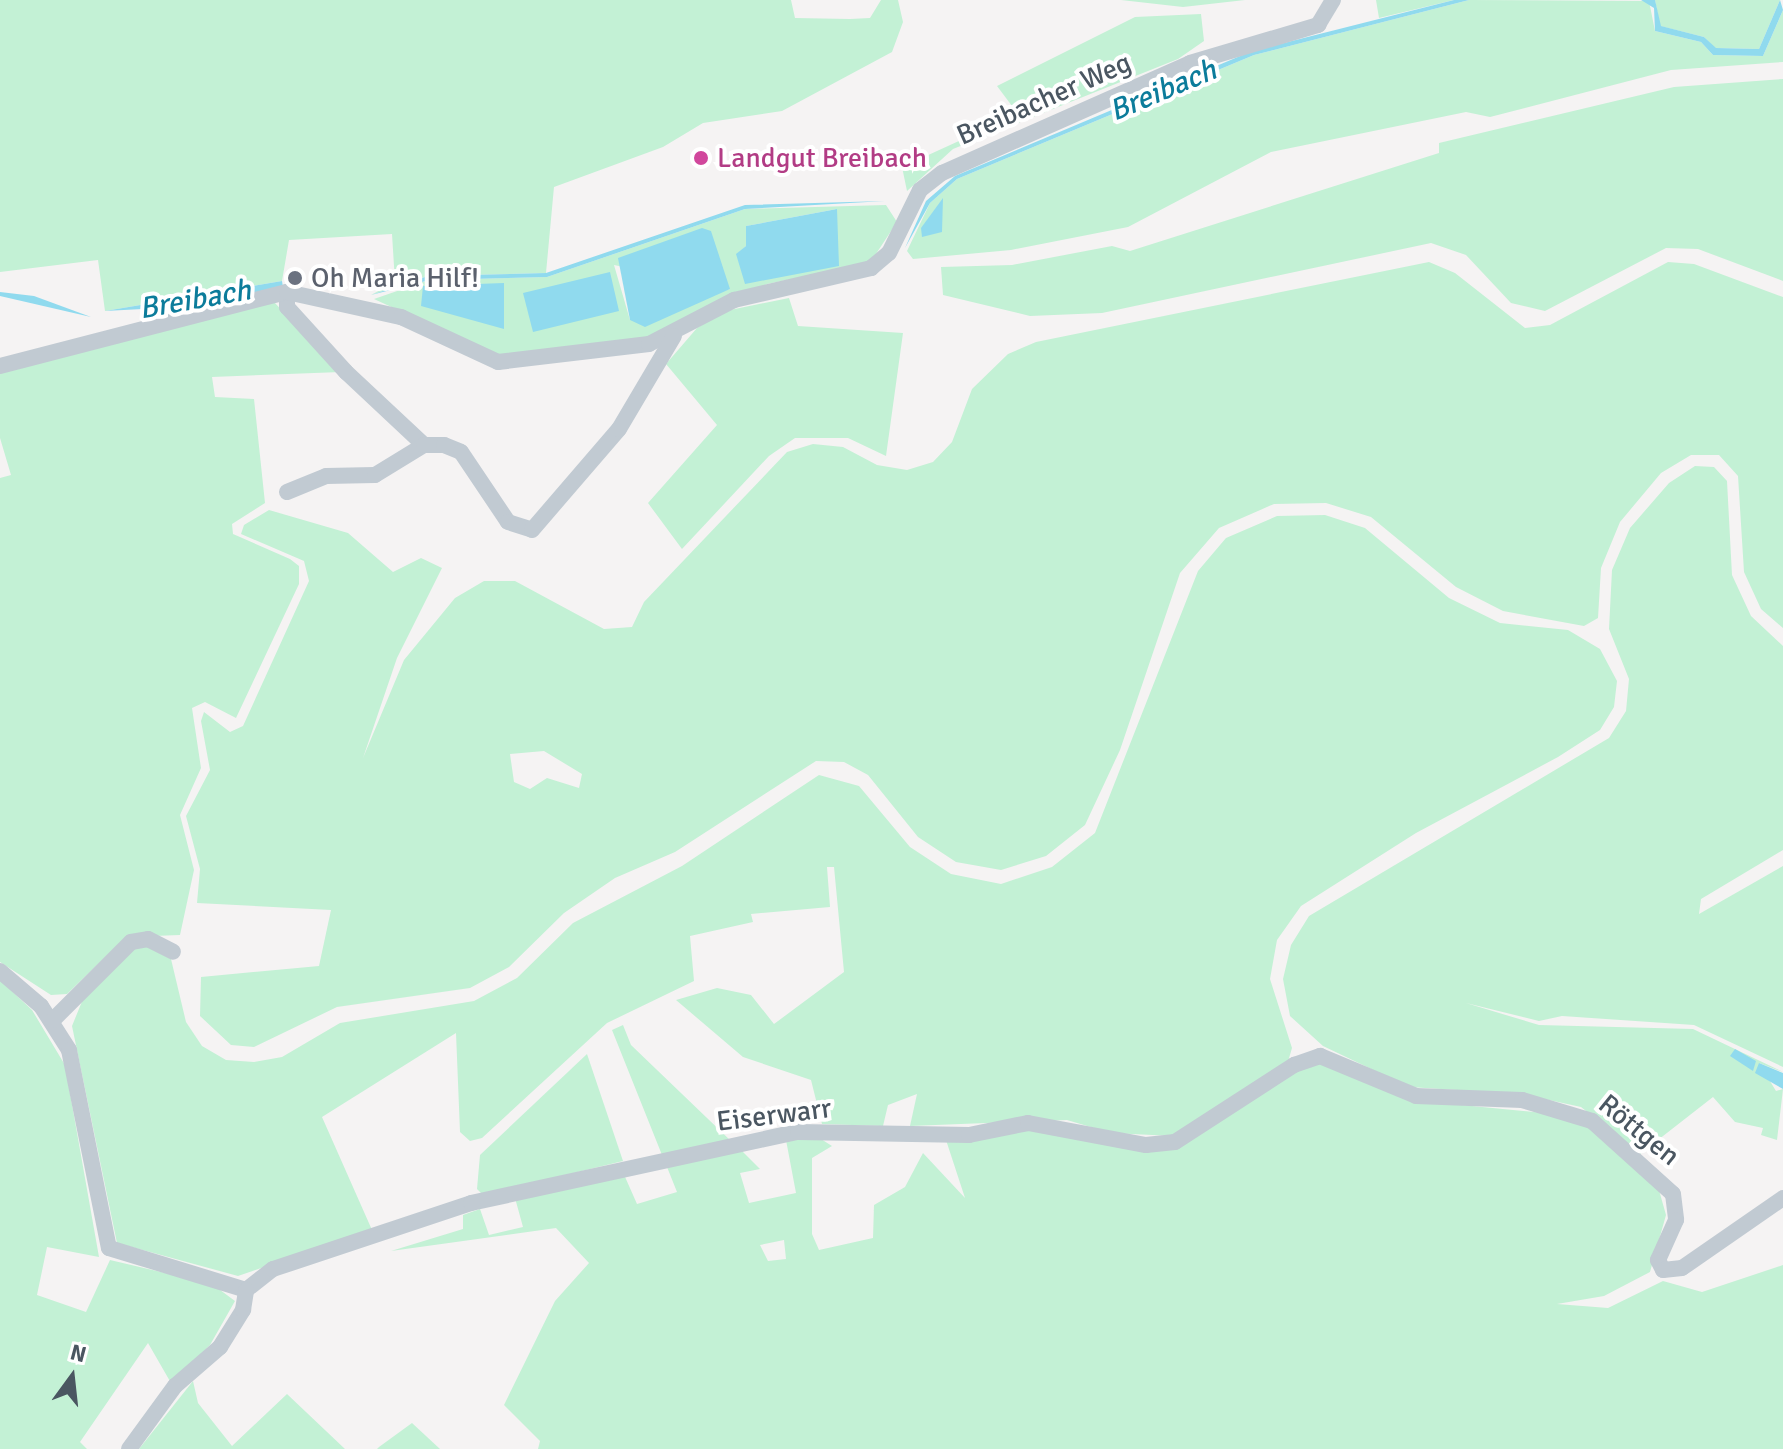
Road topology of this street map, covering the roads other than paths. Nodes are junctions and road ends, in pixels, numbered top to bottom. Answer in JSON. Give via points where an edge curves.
{"nodes":[{"id":1,"x":1333,"y":0,"type":"edge"},
{"id":2,"x":287,"y":292,"type":"junction"},
{"id":3,"x":674,"y":336,"type":"junction"},
{"id":4,"x":0,"y":366,"type":"edge"},
{"id":5,"x":424,"y":445,"type":"junction"},
{"id":6,"x":287,"y":492,"type":"dead end"},
{"id":7,"x":173,"y":952,"type":"dead end"},
{"id":8,"x":0,"y":971,"type":"edge"},
{"id":9,"x":53,"y":1020,"type":"junction"},
{"id":10,"x":1306,"y":1059,"type":"joint"},
{"id":11,"x":1783,"y":1198,"type":"edge"},
{"id":12,"x":246,"y":1290,"type":"junction"},
{"id":13,"x":129,"y":1449,"type":"edge"}],
"edges":[{"from":1,"to":3,"type":"street","name":"Breibacher Weg","via":[[1318,25],[1190,63],[942,173],[920,190],[889,253],[871,268],[734,300]]},
{"from":2,"to":3,"type":"street","name":"Breibacher Weg","via":[[401,317],[498,362],[612,351]]},
{"from":2,"to":4,"type":"street","name":"Breibacher Weg"},
{"from":2,"to":5,"type":"street","via":[[287,307],[336,362]]},
{"from":3,"to":5,"type":"street","name":"Breibacher Weg","via":[[619,429],[532,530],[521,532],[495,508],[461,452]]},
{"from":5,"to":6,"type":"street","via":[[375,475],[326,476]]},
{"from":7,"to":9,"type":"street","via":[[148,939],[131,942]]},
{"from":8,"to":9,"type":"street"},
{"from":9,"to":12,"type":"street","via":[[75,1071],[106,1243],[118,1254]]},
{"from":10,"to":11,"type":"street","name":"Röttgen","via":[[1335,1059],[1416,1096],[1522,1100],[1575,1111],[1673,1194],[1676,1220],[1658,1260],[1669,1272]]},
{"from":10,"to":12,"type":"street","name":"Eiserwarr","via":[[1175,1142],[1146,1145],[1028,1123],[969,1135],[798,1132],[471,1203],[273,1269]]},
{"from":12,"to":13,"type":"street","via":[[243,1310],[220,1347],[175,1386]]}]}
